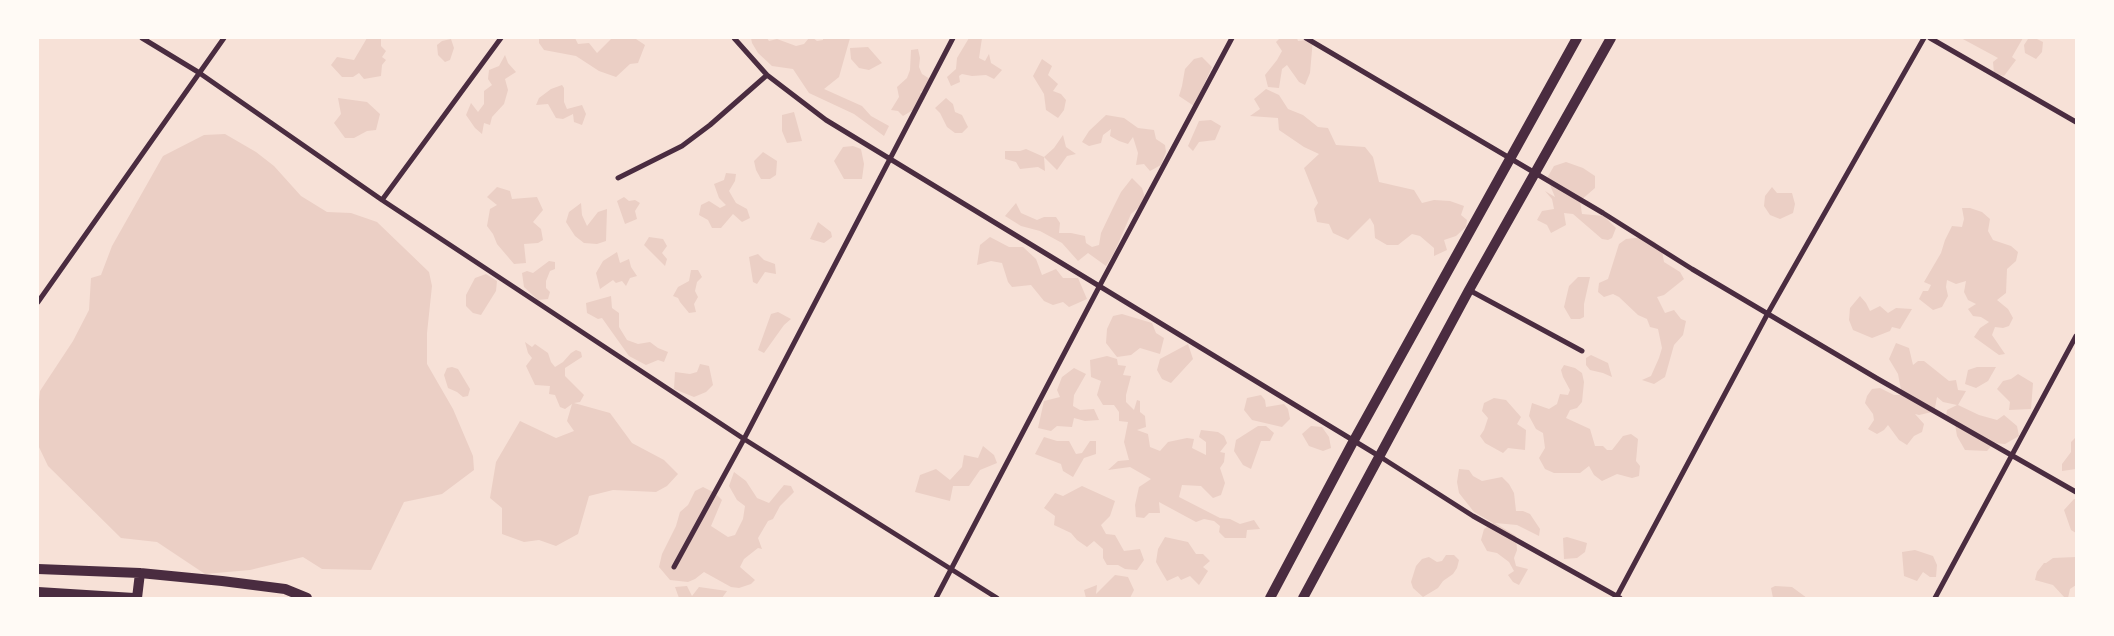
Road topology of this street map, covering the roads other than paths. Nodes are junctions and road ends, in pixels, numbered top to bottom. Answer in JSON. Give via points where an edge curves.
{"nodes":[{"id":1,"x":142,"y":38,"type":"edge"},
{"id":2,"x":224,"y":38,"type":"edge"},
{"id":3,"x":501,"y":38,"type":"edge"},
{"id":4,"x":734,"y":38,"type":"edge"},
{"id":5,"x":953,"y":38,"type":"edge"},
{"id":6,"x":1232,"y":38,"type":"edge"},
{"id":7,"x":1306,"y":38,"type":"edge"},
{"id":8,"x":1576,"y":38,"type":"edge"},
{"id":9,"x":1612,"y":38,"type":"edge"},
{"id":10,"x":1924,"y":38,"type":"edge"},
{"id":11,"x":1930,"y":38,"type":"edge"},
{"id":12,"x":198,"y":72,"type":"junction"},
{"id":13,"x":767,"y":75,"type":"junction"},
{"id":14,"x":2076,"y":122,"type":"edge"},
{"id":15,"x":1509,"y":157,"type":"junction"},
{"id":16,"x":889,"y":158,"type":"junction"},
{"id":17,"x":1534,"y":173,"type":"junction"},
{"id":18,"x":618,"y":178,"type":"dead end"},
{"id":19,"x":382,"y":200,"type":"junction"},
{"id":20,"x":1099,"y":287,"type":"junction"},
{"id":21,"x":1469,"y":290,"type":"junction"},
{"id":22,"x":38,"y":302,"type":"edge"},
{"id":23,"x":1768,"y":313,"type":"junction"},
{"id":24,"x":2076,"y":336,"type":"edge"},
{"id":25,"x":1582,"y":351,"type":"dead end"},
{"id":26,"x":744,"y":439,"type":"junction"},
{"id":27,"x":1353,"y":442,"type":"junction"},
{"id":28,"x":1379,"y":456,"type":"junction"},
{"id":29,"x":2011,"y":456,"type":"junction"},
{"id":30,"x":2076,"y":492,"type":"edge"},
{"id":31,"x":674,"y":567,"type":"dead end"},
{"id":32,"x":38,"y":569,"type":"edge"},
{"id":33,"x":952,"y":570,"type":"junction"},
{"id":34,"x":140,"y":573,"type":"junction"},
{"id":35,"x":38,"y":592,"type":"edge"},
{"id":36,"x":136,"y":598,"type":"edge"},
{"id":37,"x":307,"y":598,"type":"edge"},
{"id":38,"x":936,"y":598,"type":"edge"},
{"id":39,"x":996,"y":598,"type":"edge"},
{"id":40,"x":1270,"y":598,"type":"edge"},
{"id":41,"x":1303,"y":598,"type":"edge"},
{"id":42,"x":1618,"y":598,"type":"edge"},
{"id":43,"x":1935,"y":598,"type":"edge"}],
"edges":[{"from":1,"to":12,"type":"street"},
{"from":2,"to":12,"type":"street"},
{"from":3,"to":19,"type":"street"},
{"from":4,"to":13,"type":"street"},
{"from":5,"to":16,"type":"street"},
{"from":6,"to":20,"type":"street"},
{"from":7,"to":15,"type":"street"},
{"from":8,"to":15,"type":"main road"},
{"from":9,"to":17,"type":"main road"},
{"from":10,"to":23,"type":"street"},
{"from":11,"to":14,"type":"street"},
{"from":12,"to":19,"type":"street"},
{"from":12,"to":22,"type":"street"},
{"from":13,"to":16,"type":"street","via":[[826,120]]},
{"from":13,"to":18,"type":"street","via":[[710,126],[682,146]]},
{"from":15,"to":17,"type":"street"},
{"from":15,"to":27,"type":"main road"},
{"from":16,"to":20,"type":"street"},
{"from":16,"to":26,"type":"street"},
{"from":17,"to":21,"type":"main road"},
{"from":17,"to":23,"type":"street"},
{"from":19,"to":26,"type":"street"},
{"from":20,"to":27,"type":"street"},
{"from":20,"to":33,"type":"street"},
{"from":21,"to":25,"type":"street"},
{"from":21,"to":28,"type":"main road"},
{"from":23,"to":29,"type":"street"},
{"from":23,"to":42,"type":"street"},
{"from":24,"to":29,"type":"street"},
{"from":26,"to":31,"type":"street"},
{"from":26,"to":33,"type":"street"},
{"from":27,"to":28,"type":"street"},
{"from":27,"to":40,"type":"main road"},
{"from":28,"to":41,"type":"main road"},
{"from":28,"to":42,"type":"street","via":[[1473,516]]},
{"from":29,"to":30,"type":"street"},
{"from":29,"to":43,"type":"street"},
{"from":32,"to":34,"type":"main road"},
{"from":33,"to":38,"type":"street"},
{"from":33,"to":39,"type":"street"},
{"from":34,"to":36,"type":"main road"},
{"from":34,"to":37,"type":"main road","via":[[285,589]]},
{"from":35,"to":36,"type":"main road"}]}
